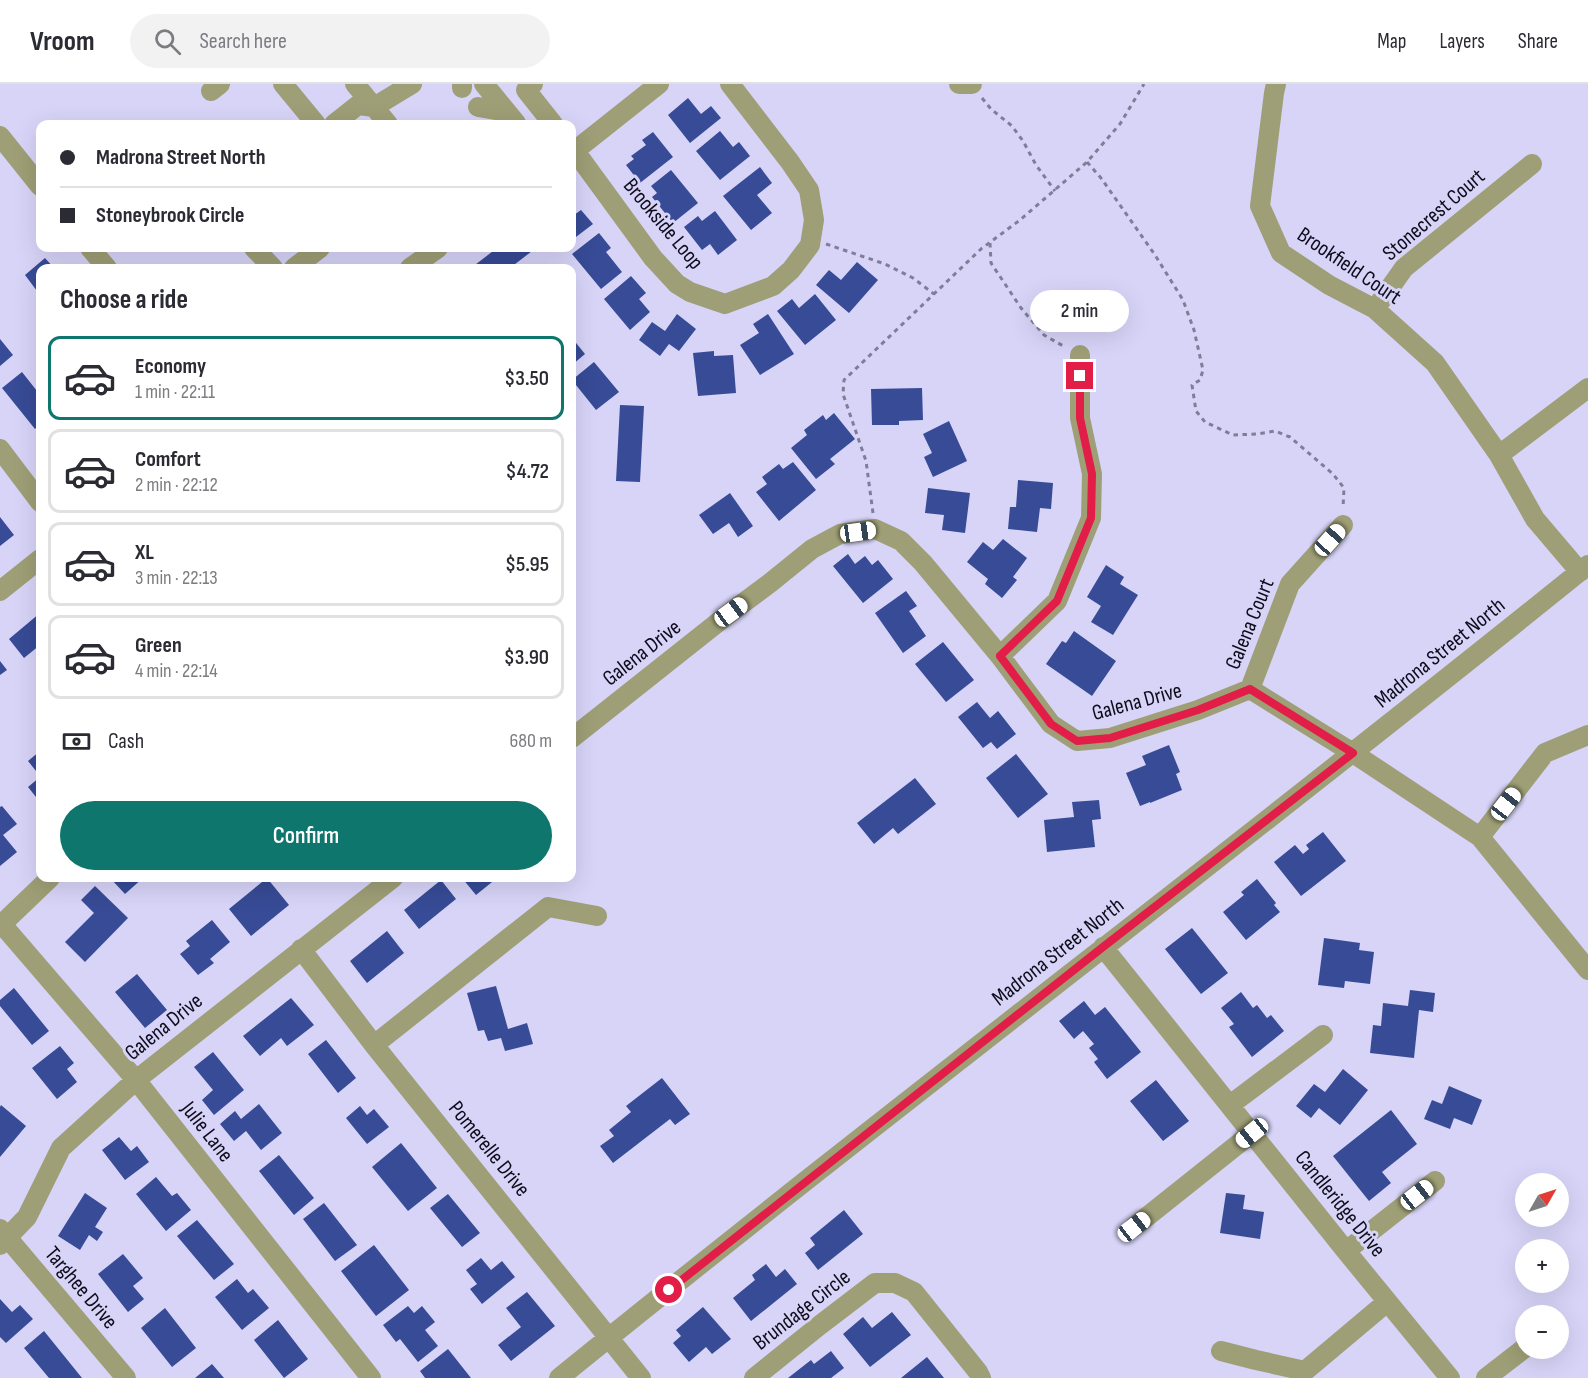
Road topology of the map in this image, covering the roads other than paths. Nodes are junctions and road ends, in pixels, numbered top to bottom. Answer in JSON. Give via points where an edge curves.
{"nodes":[{"id":1,"x":283,"y":84,"type":"edge"},
{"id":2,"x":355,"y":84,"type":"edge"},
{"id":3,"x":412,"y":84,"type":"edge"},
{"id":4,"x":484,"y":84,"type":"edge"},
{"id":5,"x":659,"y":84,"type":"edge"},
{"id":6,"x":730,"y":84,"type":"edge"},
{"id":7,"x":959,"y":84,"type":"edge"},
{"id":8,"x":972,"y":84,"type":"edge"},
{"id":9,"x":1276,"y":84,"type":"edge"},
{"id":10,"x":529,"y":91,"type":"edge"},
{"id":11,"x":374,"y":107,"type":"junction"},
{"id":12,"x":478,"y":107,"type":"dead end"},
{"id":13,"x":313,"y":120,"type":"edge"},
{"id":14,"x":339,"y":120,"type":"edge"},
{"id":15,"x":385,"y":120,"type":"edge"},
{"id":16,"x":513,"y":120,"type":"edge"},
{"id":17,"x":550,"y":120,"type":"edge"},
{"id":18,"x":0,"y":136,"type":"edge"},
{"id":19,"x":576,"y":147,"type":"edge"},
{"id":20,"x":576,"y":155,"type":"edge"},
{"id":21,"x":1532,"y":164,"type":"dead end"},
{"id":22,"x":36,"y":181,"type":"edge"},
{"id":23,"x":93,"y":252,"type":"edge"},
{"id":24,"x":258,"y":252,"type":"edge"},
{"id":25,"x":315,"y":252,"type":"edge"},
{"id":26,"x":429,"y":255,"type":"edge"},
{"id":27,"x":104,"y":264,"type":"edge"},
{"id":28,"x":269,"y":264,"type":"edge"},
{"id":29,"x":299,"y":264,"type":"edge"},
{"id":30,"x":416,"y":264,"type":"edge"},
{"id":31,"x":1376,"y":309,"type":"junction"},
{"id":32,"x":1080,"y":355,"type":"road end"},
{"id":33,"x":1588,"y":388,"type":"edge"},
{"id":34,"x":0,"y":449,"type":"edge"},
{"id":35,"x":1499,"y":455,"type":"junction"},
{"id":36,"x":36,"y":497,"type":"edge"},
{"id":37,"x":1343,"y":525,"type":"road end"},
{"id":38,"x":36,"y":562,"type":"edge"},
{"id":39,"x":1584,"y":569,"type":"edge"},
{"id":40,"x":0,"y":591,"type":"edge"},
{"id":41,"x":1000,"y":656,"type":"junction"},
{"id":42,"x":1250,"y":689,"type":"junction"},
{"id":43,"x":576,"y":735,"type":"edge"},
{"id":44,"x":1588,"y":735,"type":"edge"},
{"id":45,"x":1353,"y":753,"type":"junction"},
{"id":46,"x":1480,"y":837,"type":"junction"},
{"id":47,"x":46,"y":882,"type":"edge"},
{"id":48,"x":388,"y":882,"type":"edge"},
{"id":49,"x":597,"y":916,"type":"dead end"},
{"id":50,"x":1,"y":923,"type":"edge"},
{"id":51,"x":1103,"y":947,"type":"junction"},
{"id":52,"x":301,"y":949,"type":"junction"},
{"id":53,"x":1588,"y":970,"type":"edge"},
{"id":54,"x":1323,"y":1035,"type":"dead end"},
{"id":55,"x":375,"y":1045,"type":"junction"},
{"id":56,"x":136,"y":1080,"type":"junction"},
{"id":57,"x":1230,"y":1105,"type":"junction"},
{"id":58,"x":1252,"y":1133,"type":"junction"},
{"id":59,"x":1435,"y":1181,"type":"dead end"},
{"id":60,"x":1134,"y":1227,"type":"dead end"},
{"id":61,"x":2,"y":1237,"type":"edge"},
{"id":62,"x":1346,"y":1251,"type":"junction"},
{"id":63,"x":1387,"y":1302,"type":"junction"},
{"id":64,"x":609,"y":1338,"type":"junction"},
{"id":65,"x":1221,"y":1351,"type":"dead end"},
{"id":66,"x":1515,"y":1356,"type":"edge"},
{"id":67,"x":1305,"y":1374,"type":"edge"},
{"id":68,"x":126,"y":1378,"type":"edge"},
{"id":69,"x":371,"y":1378,"type":"edge"},
{"id":70,"x":559,"y":1378,"type":"edge"},
{"id":71,"x":641,"y":1378,"type":"edge"},
{"id":72,"x":754,"y":1378,"type":"edge"},
{"id":73,"x":981,"y":1378,"type":"edge"},
{"id":74,"x":1450,"y":1378,"type":"edge"},
{"id":75,"x":1486,"y":1378,"type":"edge"}],
"edges":[{"from":1,"to":13,"type":"street"},
{"from":2,"to":11,"type":"street"},
{"from":3,"to":11,"type":"street"},
{"from":4,"to":16,"type":"street"},
{"from":5,"to":19,"type":"street"},
{"from":6,"to":20,"type":"street","name":"Brookside Loop","via":[[809,190],[814,220],[810,245],[791,270],[772,286],[725,304],[677,284]]},
{"from":7,"to":8,"type":"street"},
{"from":9,"to":31,"type":"street","name":"Brookfield Court","via":[[1260,206],[1281,253],[1329,285]]},
{"from":10,"to":16,"type":"street"},
{"from":10,"to":17,"type":"street"},
{"from":11,"to":14,"type":"street","via":[[358,105]]},
{"from":11,"to":15,"type":"street"},
{"from":12,"to":16,"type":"street"},
{"from":18,"to":22,"type":"street"},
{"from":21,"to":31,"type":"street","name":"Stonecrest Court","via":[[1404,268]]},
{"from":23,"to":27,"type":"street"},
{"from":24,"to":28,"type":"street"},
{"from":25,"to":29,"type":"street"},
{"from":26,"to":30,"type":"street"},
{"from":31,"to":35,"type":"street","name":"Brookfield Court","via":[[1435,363]]},
{"from":32,"to":41,"type":"street","via":[[1080,418],[1092,474],[1091,518],[1057,601]]},
{"from":33,"to":35,"type":"street"},
{"from":34,"to":36,"type":"street"},
{"from":35,"to":39,"type":"street","name":"Brookfield Court","via":[[1535,519]]},
{"from":37,"to":42,"type":"street","name":"Galena Court","via":[[1290,584]]},
{"from":38,"to":40,"type":"street"},
{"from":39,"to":45,"type":"street","name":"Madrona Street North"},
{"from":41,"to":42,"type":"street","name":"Galena Drive","via":[[1051,724],[1077,741],[1110,738]]},
{"from":41,"to":43,"type":"street","name":"Galena Drive","via":[[901,541],[875,529],[840,534],[812,549]]},
{"from":42,"to":45,"type":"street"},
{"from":44,"to":46,"type":"street","via":[[1545,753]]},
{"from":45,"to":46,"type":"street"},
{"from":45,"to":51,"type":"street","name":"Madrona Street North"},
{"from":46,"to":53,"type":"street"},
{"from":47,"to":50,"type":"street"},
{"from":48,"to":52,"type":"street","name":"Galena Drive"},
{"from":49,"to":55,"type":"street","via":[[548,908]]},
{"from":50,"to":56,"type":"street","name":"Julie Lane"},
{"from":51,"to":57,"type":"street","name":"Candleridge Drive"},
{"from":51,"to":64,"type":"street","name":"Madrona Street North"},
{"from":52,"to":55,"type":"street","name":"Pomerelle Drive"},
{"from":52,"to":56,"type":"street","name":"Galena Drive"},
{"from":54,"to":57,"type":"street"},
{"from":55,"to":64,"type":"street","name":"Pomerelle Drive"},
{"from":56,"to":61,"type":"street","name":"Galena Drive","via":[[61,1148],[27,1217]]},
{"from":56,"to":69,"type":"street","name":"Julie Lane"},
{"from":57,"to":58,"type":"street","name":"Candleridge Drive"},
{"from":58,"to":60,"type":"street"},
{"from":58,"to":62,"type":"street","name":"Candleridge Drive"},
{"from":59,"to":62,"type":"street"},
{"from":61,"to":68,"type":"street","name":"Targhee Drive"},
{"from":62,"to":63,"type":"street","name":"Candleridge Drive"},
{"from":63,"to":67,"type":"street"},
{"from":63,"to":74,"type":"street","name":"Candleridge Drive"},
{"from":64,"to":70,"type":"street","name":"Madrona Street North"},
{"from":64,"to":71,"type":"street","name":"Pomerelle Drive"},
{"from":65,"to":67,"type":"street"},
{"from":66,"to":75,"type":"street"},
{"from":72,"to":73,"type":"street","name":"Brundage Circle","via":[[874,1283],[895,1283],[914,1292]]}]}
